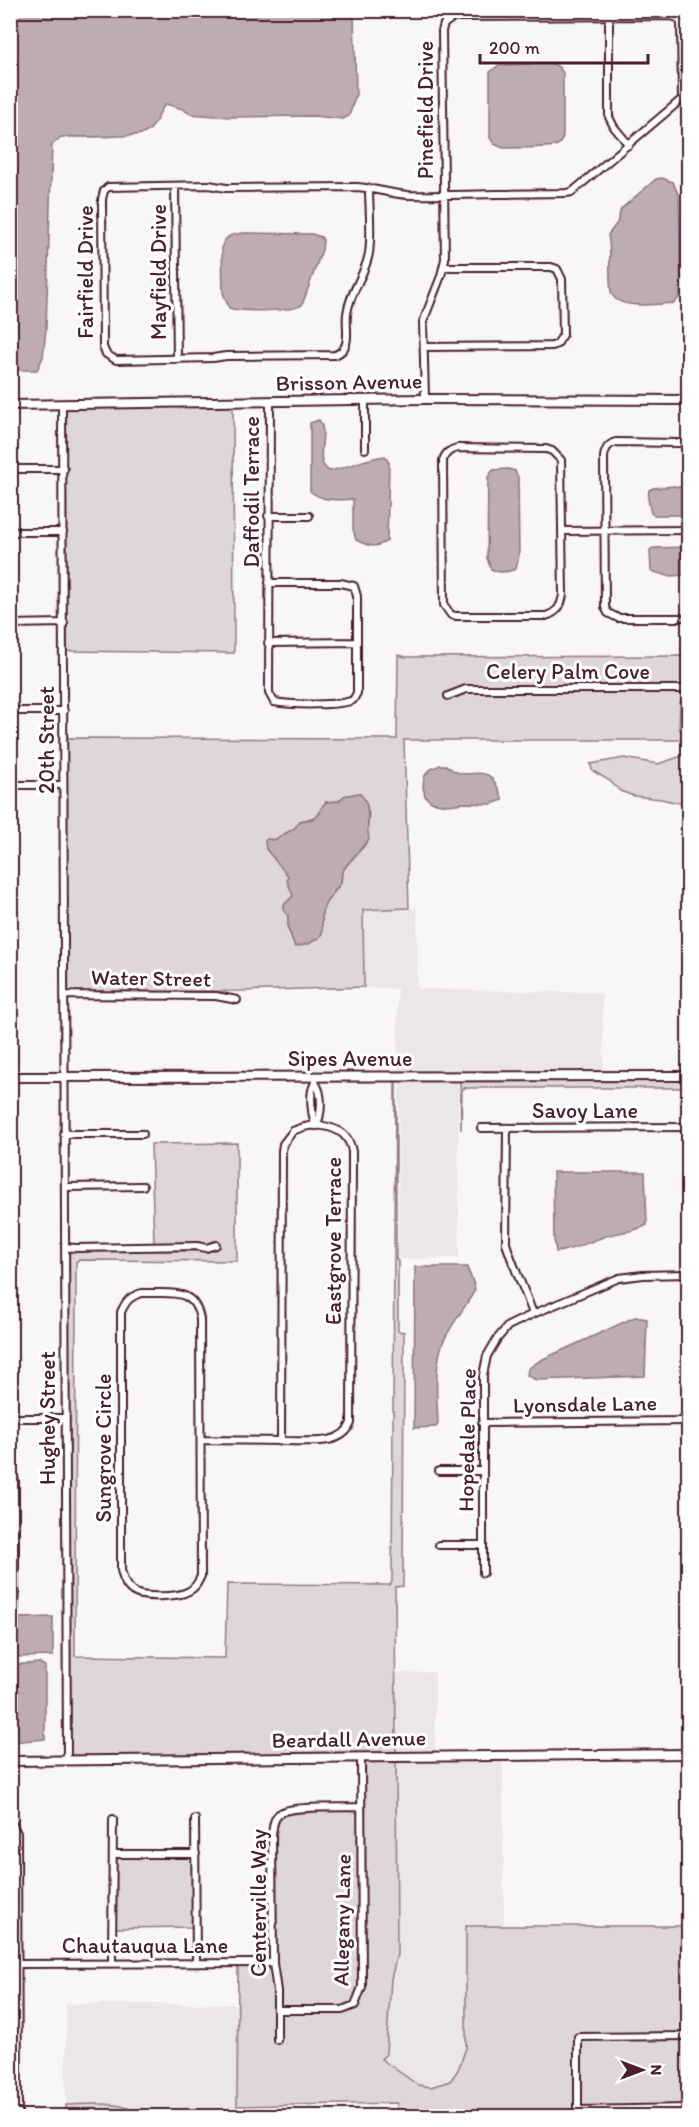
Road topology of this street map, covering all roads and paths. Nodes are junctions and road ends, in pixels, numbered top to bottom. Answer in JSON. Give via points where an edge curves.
{"nodes":[{"id":1,"x":609,"y":16,"type":"junction"},
{"id":2,"x":686,"y":60,"type":"edge"},
{"id":3,"x":686,"y":67,"type":"edge"},
{"id":4,"x":629,"y":145,"type":"junction"},
{"id":5,"x":175,"y":186,"type":"junction"},
{"id":6,"x":369,"y":188,"type":"junction"},
{"id":7,"x":444,"y":194,"type":"junction"},
{"id":8,"x":444,"y":267,"type":"junction"},
{"id":9,"x":425,"y":347,"type":"junction"},
{"id":10,"x":177,"y":359,"type":"junction"},
{"id":11,"x":425,"y":399,"type":"junction"},
{"id":12,"x":365,"y":400,"type":"junction"},
{"id":13,"x":688,"y":400,"type":"edge"},
{"id":14,"x":270,"y":402,"type":"junction"},
{"id":15,"x":63,"y":404,"type":"junction"},
{"id":16,"x":10,"y":405,"type":"edge"},
{"id":17,"x":679,"y":443,"type":"dead end"},
{"id":18,"x":365,"y":449,"type":"dead end"},
{"id":19,"x":64,"y":468,"type":"junction"},
{"id":20,"x":10,"y":469,"type":"edge"},
{"id":21,"x":268,"y":516,"type":"junction"},
{"id":22,"x":309,"y":516,"type":"dead end"},
{"id":23,"x":562,"y":531,"type":"junction"},
{"id":24,"x":604,"y":531,"type":"junction"},
{"id":25,"x":688,"y":531,"type":"edge"},
{"id":26,"x":10,"y":532,"type":"edge"},
{"id":27,"x":63,"y":532,"type":"junction"},
{"id":28,"x":269,"y":583,"type":"junction"},
{"id":29,"x":680,"y":618,"type":"dead end"},
{"id":30,"x":64,"y":623,"type":"junction"},
{"id":31,"x":10,"y":624,"type":"edge"},
{"id":32,"x":357,"y":642,"type":"junction"},
{"id":33,"x":268,"y":643,"type":"junction"},
{"id":34,"x":688,"y":689,"type":"edge"},
{"id":35,"x":448,"y":696,"type":"dead end"},
{"id":36,"x":10,"y":711,"type":"edge"},
{"id":37,"x":64,"y":711,"type":"junction"},
{"id":38,"x":10,"y":785,"type":"edge"},
{"id":39,"x":63,"y":785,"type":"junction"},
{"id":40,"x":64,"y":995,"type":"junction"},
{"id":41,"x":237,"y":1000,"type":"dead end"},
{"id":42,"x":688,"y":1076,"type":"edge"},
{"id":43,"x":10,"y":1077,"type":"edge"},
{"id":44,"x":64,"y":1077,"type":"junction"},
{"id":45,"x":316,"y":1080,"type":"junction"},
{"id":46,"x":312,"y":1101,"type":"junction"},
{"id":47,"x":320,"y":1101,"type":"junction"},
{"id":48,"x":316,"y":1126,"type":"junction"},
{"id":49,"x":688,"y":1127,"type":"edge"},
{"id":50,"x":481,"y":1128,"type":"dead end"},
{"id":51,"x":507,"y":1128,"type":"junction"},
{"id":52,"x":64,"y":1134,"type":"junction"},
{"id":53,"x":142,"y":1134,"type":"dead end"},
{"id":54,"x":143,"y":1186,"type":"dead end"},
{"id":55,"x":65,"y":1187,"type":"junction"},
{"id":56,"x":216,"y":1245,"type":"dead end"},
{"id":57,"x":65,"y":1246,"type":"junction"},
{"id":58,"x":688,"y":1274,"type":"edge"},
{"id":59,"x":533,"y":1314,"type":"junction"},
{"id":60,"x":688,"y":1331,"type":"edge"},
{"id":61,"x":688,"y":1376,"type":"edge"},
{"id":62,"x":10,"y":1418,"type":"edge"},
{"id":63,"x":65,"y":1418,"type":"junction"},
{"id":64,"x":688,"y":1421,"type":"edge"},
{"id":65,"x":482,"y":1424,"type":"junction"},
{"id":66,"x":201,"y":1440,"type":"junction"},
{"id":67,"x":281,"y":1440,"type":"junction"},
{"id":68,"x":10,"y":1467,"type":"edge"},
{"id":69,"x":439,"y":1471,"type":"dead end"},
{"id":70,"x":482,"y":1471,"type":"junction"},
{"id":71,"x":439,"y":1545,"type":"dead end"},
{"id":72,"x":483,"y":1545,"type":"junction"},
{"id":73,"x":483,"y":1573,"type":"dead end"},
{"id":74,"x":10,"y":1617,"type":"edge"},
{"id":75,"x":688,"y":1754,"type":"edge"},
{"id":76,"x":361,"y":1757,"type":"junction"},
{"id":77,"x":67,"y":1760,"type":"junction"},
{"id":78,"x":10,"y":1761,"type":"edge"},
{"id":79,"x":361,"y":1807,"type":"junction"},
{"id":80,"x":10,"y":1819,"type":"edge"},
{"id":81,"x":113,"y":1819,"type":"dead end"},
{"id":82,"x":195,"y":1819,"type":"dead end"},
{"id":83,"x":113,"y":1854,"type":"junction"},
{"id":84,"x":195,"y":1854,"type":"junction"},
{"id":85,"x":196,"y":1963,"type":"junction"},
{"id":86,"x":273,"y":1963,"type":"junction"},
{"id":87,"x":17,"y":1964,"type":"junction"},
{"id":88,"x":112,"y":1964,"type":"junction"},
{"id":89,"x":14,"y":2007,"type":"edge"},
{"id":90,"x":277,"y":2010,"type":"junction"},
{"id":91,"x":688,"y":2036,"type":"edge"},
{"id":92,"x":277,"y":2040,"type":"dead end"},
{"id":93,"x":688,"y":2108,"type":"edge"},
{"id":94,"x":578,"y":2113,"type":"edge"},
{"id":95,"x":18,"y":2116,"type":"edge"}],
"edges":[{"from":1,"to":2,"type":"street","name":"Pinefield Drive","via":[[678,18]]},
{"from":1,"to":4,"type":"street","via":[[609,117]]},
{"from":1,"to":7,"type":"street","name":"Pinefield Drive","via":[[454,17],[444,24]]},
{"from":2,"to":3,"type":"street","name":"Fairfield Drive"},
{"from":3,"to":4,"type":"street","name":"Fairfield Drive","via":[[682,99]]},
{"from":4,"to":7,"type":"street","name":"Fairfield Drive","via":[[572,192]]},
{"from":5,"to":6,"type":"street","name":"Fairfield Drive"},
{"from":5,"to":10,"type":"street","name":"Mayfield Drive"},
{"from":5,"to":10,"type":"street","name":"Fairfield Drive","via":[[113,186],[104,191],[103,347],[116,360]]},
{"from":6,"to":7,"type":"street","name":"Fairfield Drive","via":[[399,194]]},
{"from":6,"to":10,"type":"street","name":"Fairfield Drive","via":[[368,257],[348,308],[346,348],[335,355]]},
{"from":7,"to":8,"type":"street","name":"Pinefield Drive"},
{"from":8,"to":9,"type":"street","name":"Pinefield Drive","via":[[425,316]]},
{"from":8,"to":9,"type":"street","via":[[557,269],[562,279],[563,334],[552,346]]},
{"from":9,"to":11,"type":"street","name":"Pinefield Drive"},
{"from":11,"to":12,"type":"street","name":"Brisson Avenue"},
{"from":11,"to":13,"type":"street","name":"Brisson Avenue"},
{"from":12,"to":14,"type":"street","name":"Brisson Avenue"},
{"from":12,"to":18,"type":"street"},
{"from":14,"to":15,"type":"street","name":"Brisson Avenue"},
{"from":14,"to":21,"type":"street","name":"Daffodil Terrace"},
{"from":15,"to":16,"type":"street","name":"Brisson Avenue"},
{"from":15,"to":19,"type":"street","name":"20th Street"},
{"from":17,"to":24,"type":"street","via":[[616,442],[605,450]]},
{"from":19,"to":20,"type":"street"},
{"from":19,"to":27,"type":"street","name":"20th Street"},
{"from":21,"to":22,"type":"street"},
{"from":21,"to":28,"type":"street","name":"Daffodil Terrace"},
{"from":23,"to":23,"type":"street","via":[[563,595],[558,610],[546,616],[456,616],[447,611],[443,460],[450,450],[552,451],[561,460]]},
{"from":23,"to":24,"type":"street"},
{"from":24,"to":25,"type":"street"},
{"from":24,"to":29,"type":"street","via":[[608,613],[618,618]]},
{"from":26,"to":27,"type":"street"},
{"from":27,"to":30,"type":"street","name":"20th Street"},
{"from":28,"to":32,"type":"street","name":"Daffodil Terrace","via":[[340,582],[354,586]]},
{"from":28,"to":33,"type":"street","name":"Daffodil Terrace"},
{"from":30,"to":31,"type":"street"},
{"from":30,"to":37,"type":"street","name":"20th Street"},
{"from":32,"to":33,"type":"street"},
{"from":32,"to":33,"type":"street","name":"Daffodil Terrace","via":[[357,693],[350,702],[325,704],[274,702],[268,693]]},
{"from":34,"to":35,"type":"street","name":"Celery Palm Cove","via":[[466,689]]},
{"from":36,"to":37,"type":"street"},
{"from":37,"to":39,"type":"street","name":"20th Street"},
{"from":38,"to":39,"type":"street"},
{"from":39,"to":40,"type":"street","name":"20th Street"},
{"from":40,"to":41,"type":"street","name":"Water Street","via":[[216,996]]},
{"from":40,"to":44,"type":"street","name":"20th Street"},
{"from":42,"to":45,"type":"street","name":"Sipes Avenue"},
{"from":43,"to":44,"type":"street","name":"Sipes Avenue"},
{"from":44,"to":45,"type":"street","name":"Sipes Avenue"},
{"from":44,"to":52,"type":"street","name":"Hughey Street"},
{"from":45,"to":46,"type":"street"},
{"from":45,"to":47,"type":"street"},
{"from":46,"to":47,"type":"street"},
{"from":46,"to":48,"type":"street"},
{"from":47,"to":48,"type":"street"},
{"from":48,"to":67,"type":"street","name":"Eastgrove Terrace","via":[[293,1131],[282,1151]]},
{"from":48,"to":67,"type":"street","name":"Eastgrove Terrace","via":[[341,1132],[352,1152],[351,1423],[336,1438]]},
{"from":49,"to":51,"type":"street","name":"Savoy Lane"},
{"from":50,"to":51,"type":"street","name":"Savoy Lane"},
{"from":51,"to":59,"type":"street","via":[[507,1243]]},
{"from":52,"to":53,"type":"street"},
{"from":52,"to":55,"type":"street","name":"Hughey Street"},
{"from":54,"to":55,"type":"street"},
{"from":55,"to":57,"type":"street","name":"Hughey Street"},
{"from":56,"to":57,"type":"street"},
{"from":57,"to":63,"type":"street","name":"Hughey Street"},
{"from":58,"to":59,"type":"street","name":"Hopedale Place","via":[[620,1278]]},
{"from":59,"to":65,"type":"street","name":"Hopedale Place","via":[[508,1326],[487,1356]]},
{"from":60,"to":61,"type":"street"},
{"from":62,"to":63,"type":"street"},
{"from":63,"to":77,"type":"street","name":"Hughey Street"},
{"from":64,"to":65,"type":"street","name":"Lyonsdale Lane"},
{"from":65,"to":70,"type":"street","name":"Hopedale Place"},
{"from":66,"to":66,"type":"street","name":"Sungrove Circle","via":[[198,1308],[184,1294],[132,1296],[120,1312],[121,1570],[124,1581],[141,1595],[179,1596],[196,1586],[201,1576]]},
{"from":66,"to":67,"type":"street","name":"Eastgrove Terrace"},
{"from":68,"to":74,"type":"street","via":[[15,1480],[15,1610]]},
{"from":69,"to":70,"type":"street"},
{"from":70,"to":72,"type":"street","name":"Hopedale Place"},
{"from":71,"to":72,"type":"street"},
{"from":72,"to":73,"type":"street","name":"Hopedale Place"},
{"from":75,"to":76,"type":"street","name":"Beardall Avenue"},
{"from":76,"to":77,"type":"street","name":"Beardall Avenue"},
{"from":76,"to":79,"type":"street","name":"Allegany Lane"},
{"from":77,"to":78,"type":"street","name":"Beardall Avenue"},
{"from":79,"to":86,"type":"street","name":"Centerville Way","via":[[294,1809],[280,1813],[274,1821]]},
{"from":79,"to":90,"type":"street","name":"Allegany Lane","via":[[362,1987],[355,2005],[342,2010]]},
{"from":80,"to":87,"type":"street","via":[[17,1833]]},
{"from":81,"to":83,"type":"street"},
{"from":82,"to":84,"type":"street"},
{"from":83,"to":84,"type":"street"},
{"from":83,"to":88,"type":"street"},
{"from":84,"to":85,"type":"street"},
{"from":85,"to":86,"type":"street","name":"Chautauqua Lane"},
{"from":85,"to":88,"type":"street","name":"Chautauqua Lane"},
{"from":86,"to":90,"type":"street","name":"Centerville Way"},
{"from":87,"to":88,"type":"street","name":"Chautauqua Lane"},
{"from":87,"to":89,"type":"street"},
{"from":89,"to":95,"type":"street"},
{"from":90,"to":92,"type":"street","name":"Centerville Way"},
{"from":91,"to":94,"type":"street","via":[[578,2037]]},
{"from":93,"to":94,"type":"street"}]}
